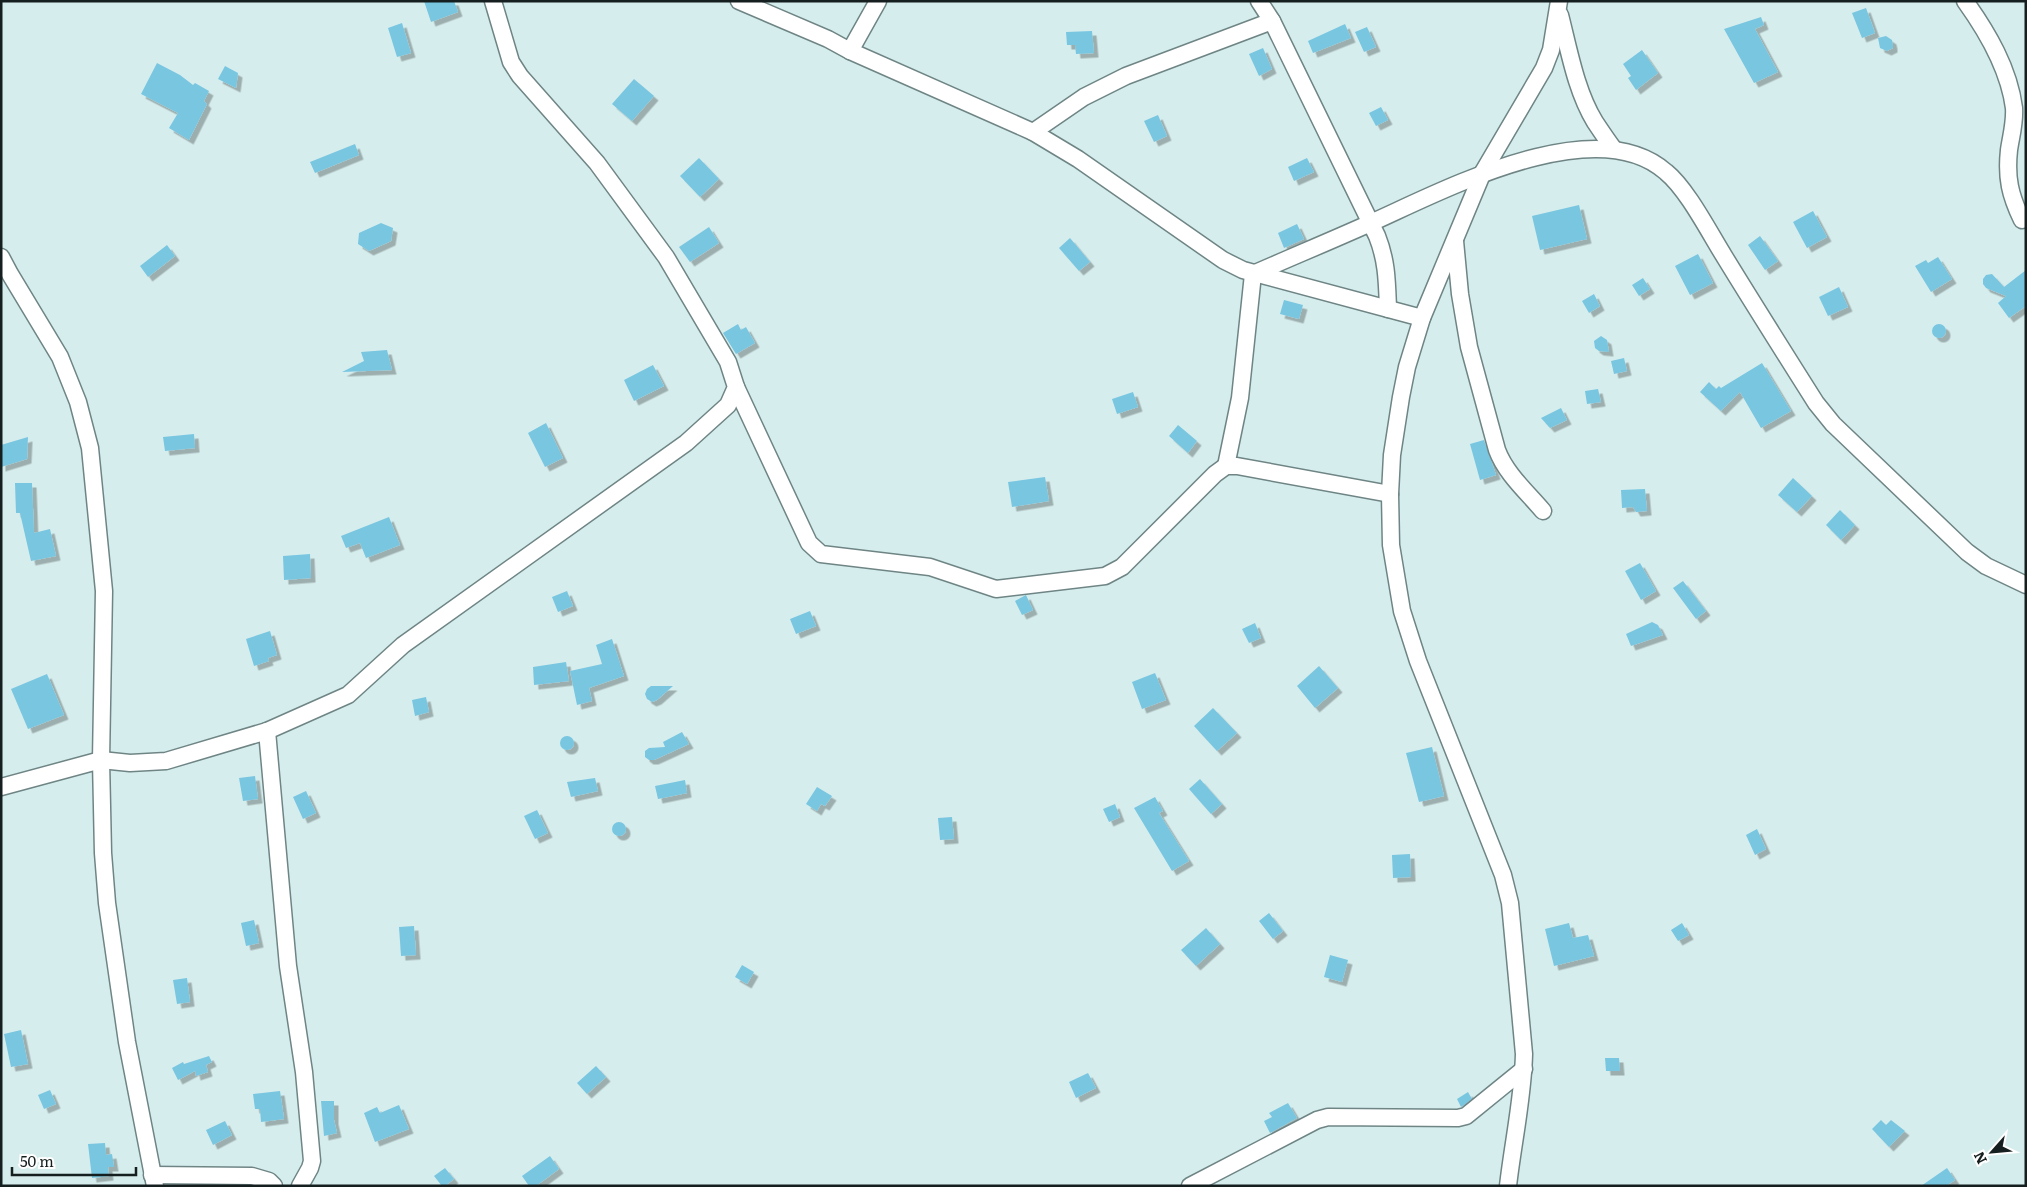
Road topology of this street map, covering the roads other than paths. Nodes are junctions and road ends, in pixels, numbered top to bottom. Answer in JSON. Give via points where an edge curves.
{"nodes":[{"id":1,"x":493,"y":1,"type":"edge"},
{"id":2,"x":739,"y":1,"type":"edge"},
{"id":3,"x":878,"y":1,"type":"edge"},
{"id":4,"x":1259,"y":1,"type":"edge"},
{"id":5,"x":1966,"y":1,"type":"edge"},
{"id":6,"x":1558,"y":3,"type":"edge"},
{"id":7,"x":1272,"y":22,"type":"junction"},
{"id":8,"x":850,"y":51,"type":"junction"},
{"id":9,"x":1034,"y":132,"type":"junction"},
{"id":10,"x":1613,"y":148,"type":"junction"},
{"id":11,"x":1483,"y":172,"type":"junction"},
{"id":12,"x":2022,"y":220,"type":"dead end"},
{"id":13,"x":1371,"y":223,"type":"junction"},
{"id":14,"x":1455,"y":238,"type":"junction"},
{"id":15,"x":1,"y":257,"type":"edge"},
{"id":16,"x":1253,"y":274,"type":"junction"},
{"id":17,"x":1388,"y":309,"type":"junction"},
{"id":18,"x":1422,"y":318,"type":"junction"},
{"id":19,"x":736,"y":387,"type":"junction"},
{"id":20,"x":1226,"y":466,"type":"junction"},
{"id":21,"x":1390,"y":494,"type":"junction"},
{"id":22,"x":1543,"y":511,"type":"dead end"},
{"id":23,"x":2026,"y":585,"type":"edge"},
{"id":24,"x":267,"y":731,"type":"junction"},
{"id":25,"x":101,"y":760,"type":"junction"},
{"id":26,"x":1,"y":787,"type":"edge"},
{"id":27,"x":1524,"y":1069,"type":"junction"},
{"id":28,"x":153,"y":1180,"type":"edge"},
{"id":29,"x":274,"y":1186,"type":"edge"},
{"id":30,"x":300,"y":1186,"type":"edge"},
{"id":31,"x":1190,"y":1186,"type":"edge"},
{"id":32,"x":1508,"y":1186,"type":"edge"}],
"edges":[{"from":1,"to":19,"type":"street","via":[[511,62],[596,163],[666,257],[728,362]]},
{"from":2,"to":8,"type":"street"},
{"from":3,"to":8,"type":"street"},
{"from":4,"to":7,"type":"street"},
{"from":5,"to":12,"type":"street","via":[[2009,79],[2014,110],[2008,182]]},
{"from":6,"to":10,"type":"street","via":[[1583,95],[1595,122]]},
{"from":6,"to":11,"type":"street","via":[[1551,50],[1544,68]]},
{"from":7,"to":9,"type":"street","via":[[1126,76],[1084,97]]},
{"from":7,"to":13,"type":"street"},
{"from":8,"to":9,"type":"street"},
{"from":9,"to":16,"type":"street","via":[[1222,260]]},
{"from":10,"to":11,"type":"street","via":[[1569,151]]},
{"from":10,"to":23,"type":"street","via":[[1639,155],[1672,177],[1816,403],[1833,424],[1968,552],[1986,566]]},
{"from":11,"to":13,"type":"street"},
{"from":11,"to":14,"type":"street"},
{"from":13,"to":16,"type":"street"},
{"from":13,"to":17,"type":"street","via":[[1384,255]]},
{"from":14,"to":18,"type":"street"},
{"from":14,"to":22,"type":"street","via":[[1469,347],[1495,442],[1507,470]]},
{"from":15,"to":25,"type":"street","via":[[60,357],[78,402],[90,448],[104,590]]},
{"from":16,"to":17,"type":"street"},
{"from":16,"to":20,"type":"street","via":[[1240,398]]},
{"from":17,"to":18,"type":"street"},
{"from":18,"to":21,"type":"street","via":[[1401,397]]},
{"from":19,"to":20,"type":"street","via":[[809,543],[816,551],[930,568],[996,589],[1110,574],[1122,567]]},
{"from":19,"to":24,"type":"street","via":[[728,405],[686,443],[403,646],[348,695]]},
{"from":20,"to":21,"type":"street"},
{"from":21,"to":27,"type":"street","via":[[1391,545],[1407,629],[1507,889]]},
{"from":24,"to":25,"type":"street","via":[[166,760],[130,764]]},
{"from":24,"to":30,"type":"street","via":[[288,966],[304,1072],[312,1161]]},
{"from":25,"to":26,"type":"street"},
{"from":25,"to":28,"type":"street","via":[[107,903],[127,1042]]},
{"from":27,"to":31,"type":"street","via":[[1466,1116],[1328,1117]]},
{"from":27,"to":32,"type":"street"},
{"from":28,"to":29,"type":"street","via":[[252,1176]]}]}
